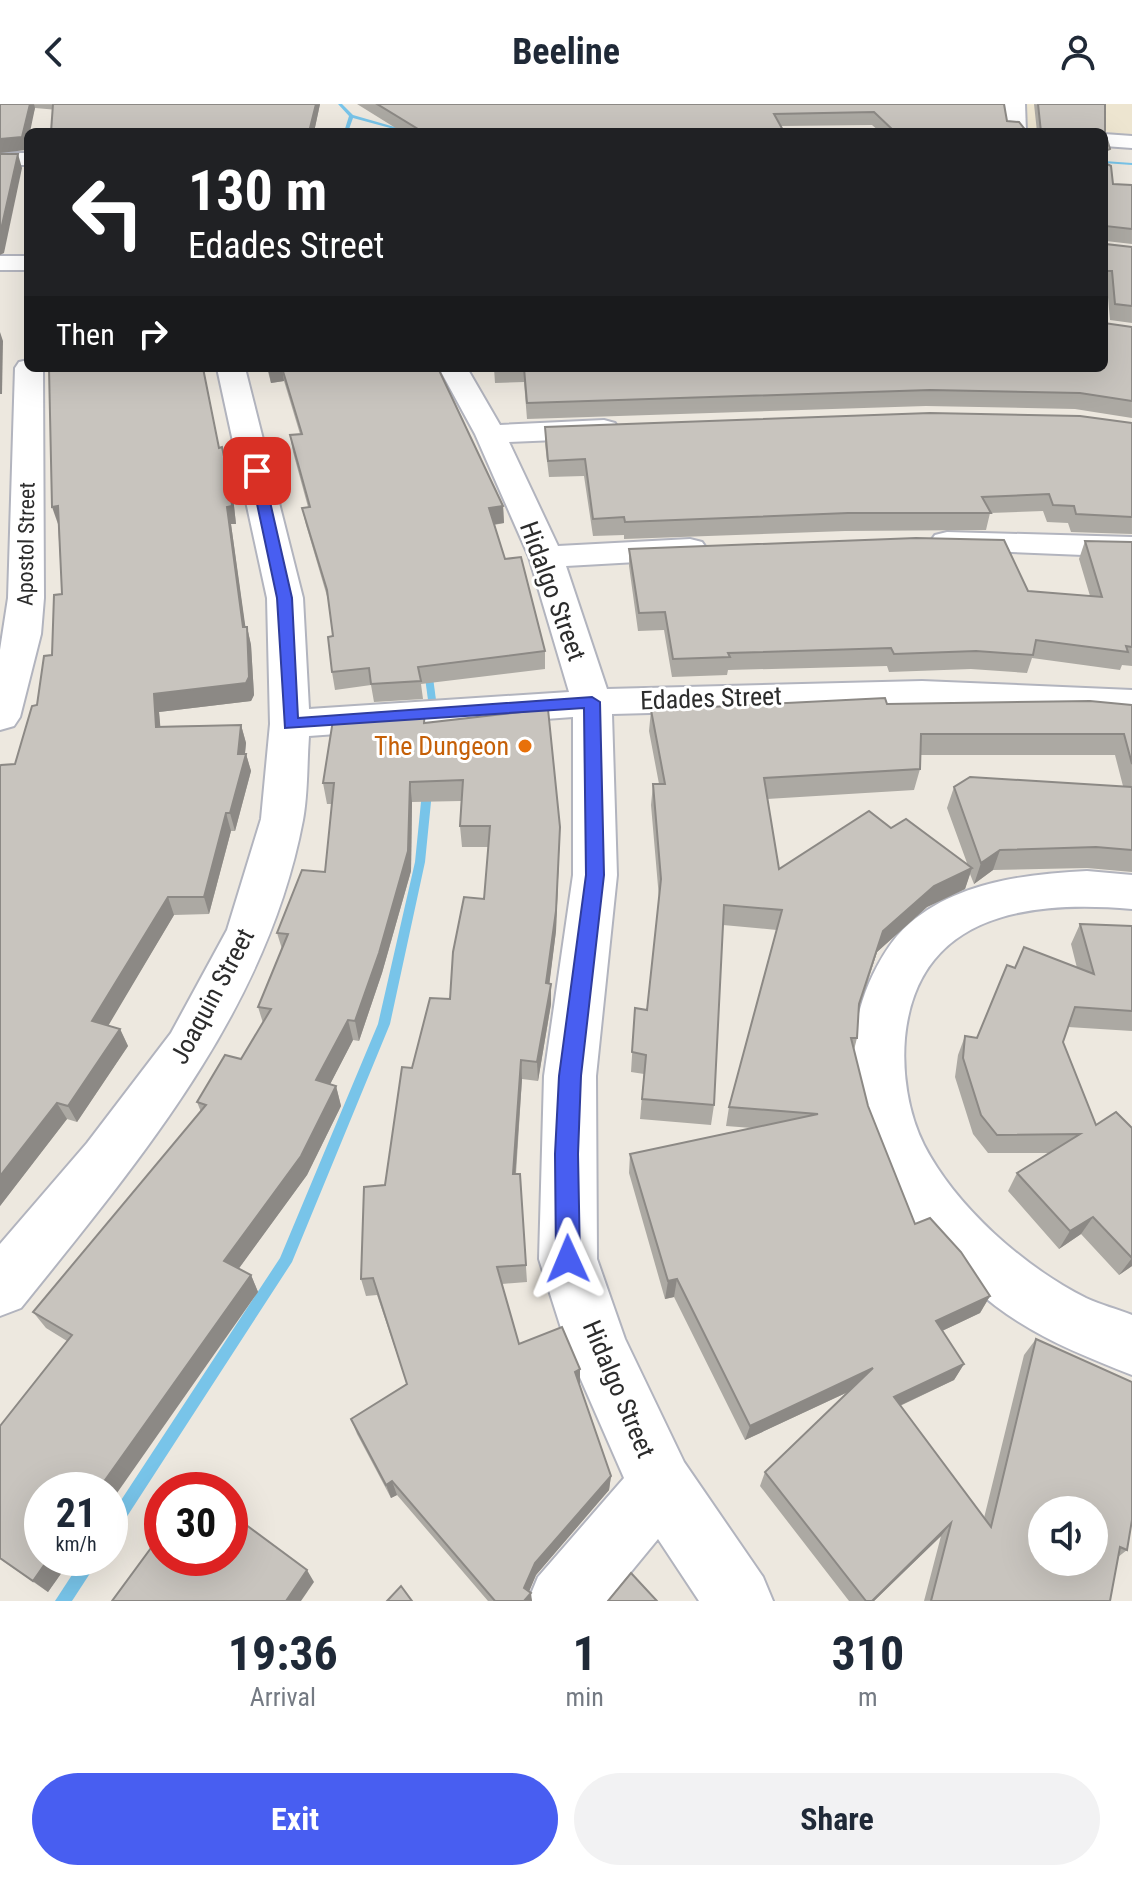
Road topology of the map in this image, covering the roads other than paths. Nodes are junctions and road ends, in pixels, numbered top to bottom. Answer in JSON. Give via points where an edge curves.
{"nodes":[{"id":1,"x":1015,"y":104,"type":"edge"},
{"id":2,"x":1016,"y":128,"type":"edge"},
{"id":3,"x":1108,"y":140,"type":"edge"},
{"id":4,"x":1132,"y":142,"type":"edge"},
{"id":5,"x":0,"y":159,"type":"edge"},
{"id":6,"x":24,"y":159,"type":"edge"},
{"id":7,"x":0,"y":263,"type":"edge"},
{"id":8,"x":24,"y":263,"type":"edge"},
{"id":9,"x":29,"y":372,"type":"edge"},
{"id":10,"x":232,"y":372,"type":"edge"},
{"id":11,"x":455,"y":372,"type":"edge"},
{"id":12,"x":639,"y":428,"type":"edge"},
{"id":13,"x":490,"y":434,"type":"junction"},
{"id":14,"x":911,"y":543,"type":"edge"},
{"id":15,"x":1132,"y":547,"type":"edge"},
{"id":16,"x":726,"y":548,"type":"edge"},
{"id":17,"x":546,"y":557,"type":"junction"},
{"id":18,"x":592,"y":702,"type":"junction"},
{"id":19,"x":1132,"y":703,"type":"edge"},
{"id":20,"x":0,"y":717,"type":"edge"},
{"id":21,"x":290,"y":724,"type":"junction"},
{"id":22,"x":1132,"y":892,"type":"edge"},
{"id":23,"x":0,"y":1288,"type":"edge"},
{"id":24,"x":1132,"y":1345,"type":"edge"},
{"id":25,"x":661,"y":1485,"type":"junction"},
{"id":26,"x":562,"y":1601,"type":"edge"},
{"id":27,"x":739,"y":1601,"type":"edge"}],
"edges":[{"from":1,"to":2,"type":"street"},
{"from":3,"to":4,"type":"street"},
{"from":5,"to":6,"type":"street"},
{"from":7,"to":8,"type":"street"},
{"from":9,"to":20,"type":"street","name":"Apostol Street","via":[[23,634]]},
{"from":10,"to":21,"type":"street","name":"Joaquin Street","via":[[285,598]]},
{"from":11,"to":13,"type":"street","name":"Hidalgo Street"},
{"from":12,"to":13,"type":"street"},
{"from":13,"to":17,"type":"street","name":"Hidalgo Street"},
{"from":14,"to":15,"type":"street"},
{"from":16,"to":17,"type":"street"},
{"from":17,"to":18,"type":"street","name":"Hidalgo Street"},
{"from":18,"to":19,"type":"street","name":"Edades Street","via":[[940,692]]},
{"from":18,"to":21,"type":"street","name":"Edades Street"},
{"from":18,"to":25,"type":"street","name":"Hidalgo Street","via":[[595,875],[570,1076],[568,1259],[598,1350]]},
{"from":21,"to":23,"type":"street","name":"Joaquin Street","via":[[282,819],[250,930],[189,1048],[106,1160]]},
{"from":22,"to":24,"type":"street","via":[[1085,885],[1012,892],[949,918],[903,961],[878,1024],[879,1092],[909,1171],[970,1249],[1058,1315]]},
{"from":25,"to":26,"type":"street"},
{"from":25,"to":27,"type":"street","name":"Hidalgo Street"}]}
